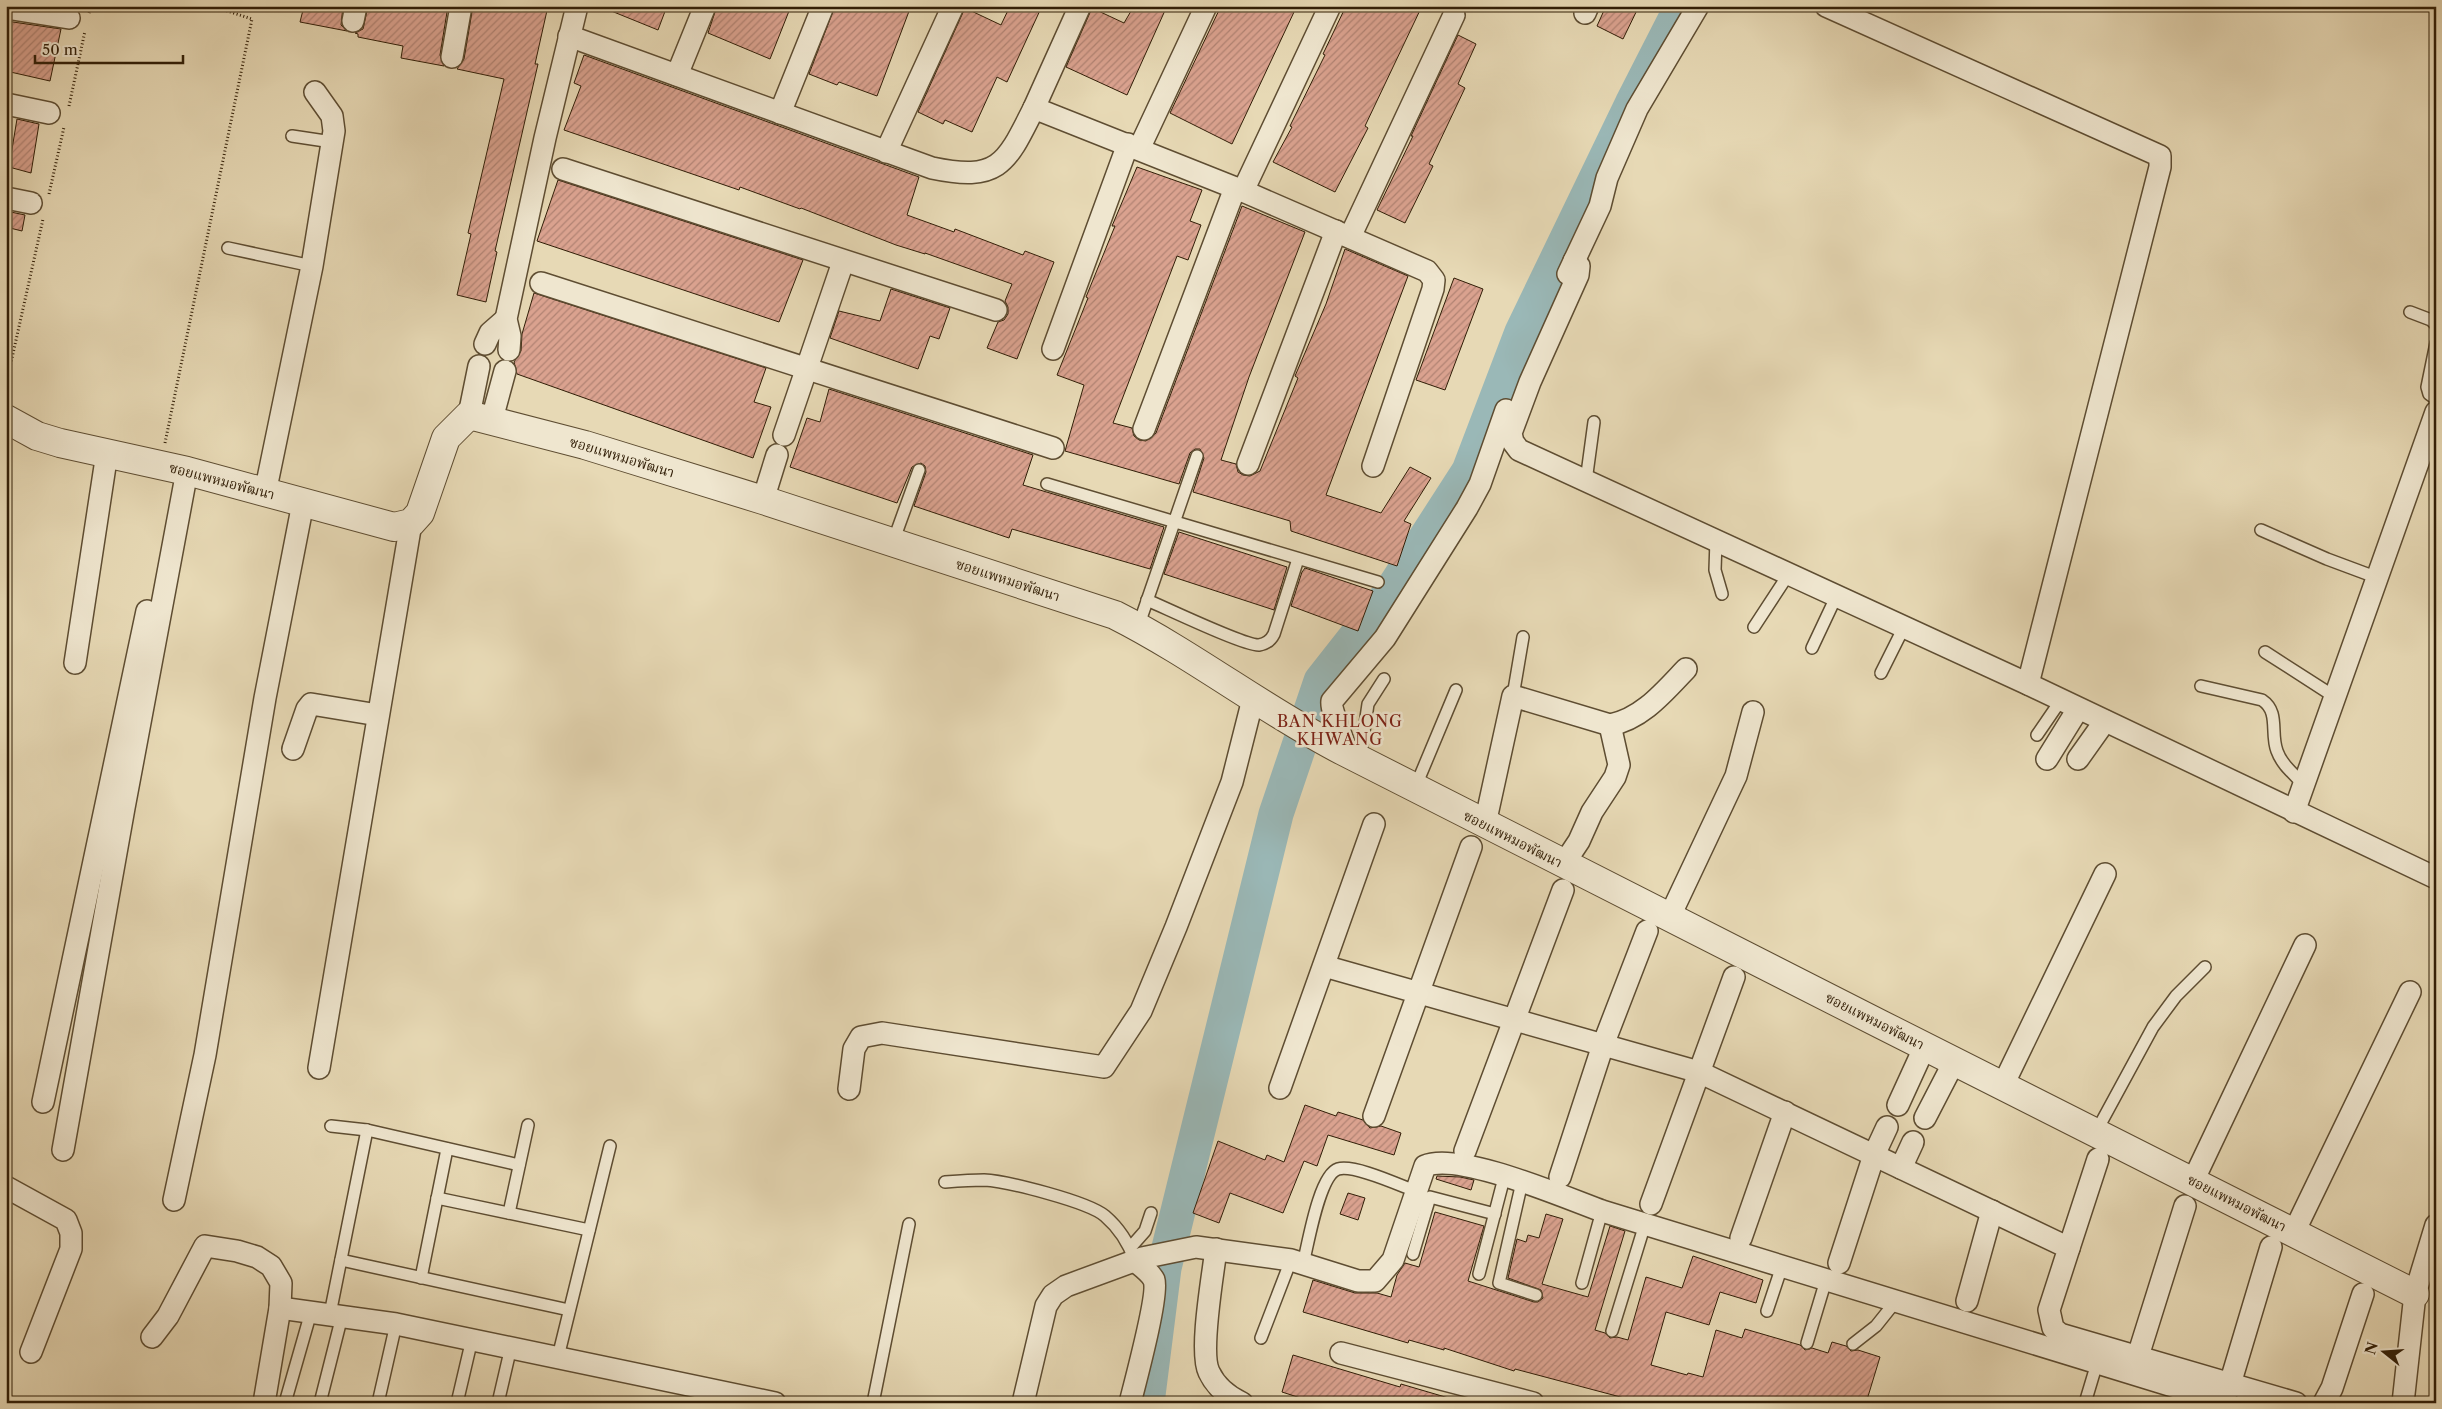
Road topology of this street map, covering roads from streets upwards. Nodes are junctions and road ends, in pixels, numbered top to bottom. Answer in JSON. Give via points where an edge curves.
{"nodes":[{"id":1,"x":461,"y":6,"type":"edge"},
{"id":2,"x":577,"y":6,"type":"edge"},
{"id":3,"x":705,"y":6,"type":"edge"},
{"id":4,"x":823,"y":6,"type":"edge"},
{"id":5,"x":953,"y":6,"type":"edge"},
{"id":6,"x":1080,"y":6,"type":"edge"},
{"id":7,"x":1206,"y":6,"type":"edge"},
{"id":8,"x":1330,"y":6,"type":"edge"},
{"id":9,"x":1698,"y":6,"type":"edge"},
{"id":10,"x":1826,"y":6,"type":"edge"},
{"id":11,"x":6,"y":8,"type":"edge"},
{"id":12,"x":1454,"y":15,"type":"dead end"},
{"id":13,"x":70,"y":18,"type":"dead end"},
{"id":14,"x":570,"y":36,"type":"junction"},
{"id":15,"x":452,"y":57,"type":"dead end"},
{"id":16,"x":677,"y":75,"type":"junction"},
{"id":17,"x":315,"y":92,"type":"dead end"},
{"id":18,"x":6,"y":104,"type":"edge"},
{"id":19,"x":1034,"y":108,"type":"junction"},
{"id":20,"x":49,"y":113,"type":"dead end"},
{"id":21,"x":780,"y":113,"type":"junction"},
{"id":22,"x":1134,"y":147,"type":"junction"},
{"id":23,"x":886,"y":152,"type":"junction"},
{"id":24,"x":563,"y":170,"type":"dead end"},
{"id":25,"x":1239,"y":189,"type":"junction"},
{"id":26,"x":6,"y":198,"type":"edge"},
{"id":27,"x":31,"y":203,"type":"dead end"},
{"id":28,"x":1343,"y":234,"type":"junction"},
{"id":29,"x":1574,"y":261,"type":"junction"},
{"id":30,"x":843,"y":262,"type":"junction"},
{"id":31,"x":541,"y":283,"type":"dead end"},
{"id":32,"x":996,"y":310,"type":"dead end"},
{"id":33,"x":506,"y":319,"type":"junction"},
{"id":34,"x":485,"y":344,"type":"dead end"},
{"id":35,"x":1053,"y":349,"type":"dead end"},
{"id":36,"x":509,"y":350,"type":"dead end"},
{"id":37,"x":479,"y":366,"type":"dead end"},
{"id":38,"x":808,"y":370,"type":"junction"},
{"id":39,"x":505,"y":371,"type":"dead end"},
{"id":40,"x":2436,"y":412,"type":"edge"},
{"id":41,"x":481,"y":417,"type":"junction"},
{"id":42,"x":6,"y":419,"type":"edge"},
{"id":43,"x":1144,"y":428,"type":"dead end"},
{"id":44,"x":784,"y":434,"type":"dead end"},
{"id":45,"x":1054,"y":448,"type":"dead end"},
{"id":46,"x":107,"y":453,"type":"junction"},
{"id":47,"x":777,"y":455,"type":"dead end"},
{"id":48,"x":1248,"y":464,"type":"dead end"},
{"id":49,"x":1373,"y":466,"type":"dead end"},
{"id":50,"x":175,"y":469,"type":"junction"},
{"id":51,"x":265,"y":493,"type":"junction"},
{"id":52,"x":763,"y":500,"type":"junction"},
{"id":53,"x":303,"y":503,"type":"junction"},
{"id":54,"x":411,"y":523,"type":"junction"},
{"id":55,"x":75,"y":663,"type":"dead end"},
{"id":56,"x":1686,"y":669,"type":"dead end"},
{"id":57,"x":2028,"y":684,"type":"junction"},
{"id":58,"x":2070,"y":704,"type":"junction"},
{"id":59,"x":1264,"y":706,"type":"junction"},
{"id":60,"x":1753,"y":712,"type":"dead end"},
{"id":61,"x":378,"y":714,"type":"junction"},
{"id":62,"x":2105,"y":721,"type":"junction"},
{"id":63,"x":1610,"y":725,"type":"junction"},
{"id":64,"x":293,"y":749,"type":"dead end"},
{"id":65,"x":1348,"y":753,"type":"junction"},
{"id":66,"x":2047,"y":759,"type":"dead end"},
{"id":67,"x":2078,"y":759,"type":"dead end"},
{"id":68,"x":2294,"y":812,"type":"junction"},
{"id":69,"x":1374,"y":824,"type":"dead end"},
{"id":70,"x":1478,"y":836,"type":"junction"},
{"id":71,"x":2105,"y":874,"type":"dead end"},
{"id":72,"x":1563,"y":877,"type":"junction"},
{"id":73,"x":2436,"y":878,"type":"edge"},
{"id":74,"x":1658,"y":925,"type":"junction"},
{"id":75,"x":2305,"y":945,"type":"dead end"},
{"id":76,"x":1324,"y":966,"type":"junction"},
{"id":77,"x":1734,"y":977,"type":"dead end"},
{"id":78,"x":2410,"y":992,"type":"dead end"},
{"id":79,"x":1419,"y":993,"type":"junction"},
{"id":80,"x":1513,"y":1020,"type":"junction"},
{"id":81,"x":1603,"y":1045,"type":"junction"},
{"id":82,"x":1926,"y":1046,"type":"junction"},
{"id":83,"x":1955,"y":1060,"type":"junction"},
{"id":84,"x":319,"y":1068,"type":"dead end"},
{"id":85,"x":1699,"y":1072,"type":"junction"},
{"id":86,"x":2003,"y":1085,"type":"junction"},
{"id":87,"x":1280,"y":1088,"type":"dead end"},
{"id":88,"x":849,"y":1089,"type":"dead end"},
{"id":89,"x":43,"y":1102,"type":"dead end"},
{"id":90,"x":1898,"y":1105,"type":"dead end"},
{"id":91,"x":1785,"y":1112,"type":"junction"},
{"id":92,"x":1374,"y":1116,"type":"dead end"},
{"id":93,"x":1926,"y":1118,"type":"dead end"},
{"id":94,"x":1887,"y":1127,"type":"dead end"},
{"id":95,"x":1913,"y":1142,"type":"dead end"},
{"id":96,"x":63,"y":1150,"type":"dead end"},
{"id":97,"x":1464,"y":1151,"type":"dead end"},
{"id":98,"x":1874,"y":1155,"type":"junction"},
{"id":99,"x":2098,"y":1159,"type":"dead end"},
{"id":100,"x":1901,"y":1168,"type":"junction"},
{"id":101,"x":1560,"y":1177,"type":"dead end"},
{"id":102,"x":6,"y":1187,"type":"edge"},
{"id":103,"x":2189,"y":1193,"type":"junction"},
{"id":104,"x":174,"y":1200,"type":"dead end"},
{"id":105,"x":1651,"y":1204,"type":"dead end"},
{"id":106,"x":1992,"y":1211,"type":"junction"},
{"id":107,"x":2436,"y":1225,"type":"edge"},
{"id":108,"x":2294,"y":1232,"type":"junction"},
{"id":109,"x":1741,"y":1238,"type":"dead end"},
{"id":110,"x":2271,"y":1247,"type":"dead end"},
{"id":111,"x":1206,"y":1248,"type":"junction"},
{"id":112,"x":2069,"y":1248,"type":"junction"},
{"id":113,"x":1136,"y":1256,"type":"junction"},
{"id":114,"x":1839,"y":1263,"type":"dead end"},
{"id":115,"x":2363,"y":1294,"type":"dead end"},
{"id":116,"x":2415,"y":1294,"type":"junction"},
{"id":117,"x":1967,"y":1301,"type":"dead end"},
{"id":118,"x":280,"y":1308,"type":"junction"},
{"id":119,"x":152,"y":1337,"type":"dead end"},
{"id":120,"x":32,"y":1352,"type":"dead end"},
{"id":121,"x":1341,"y":1353,"type":"dead end"},
{"id":122,"x":2138,"y":1356,"type":"junction"},
{"id":123,"x":2229,"y":1393,"type":"edge"},
{"id":124,"x":2201,"y":1399,"type":"edge"},
{"id":125,"x":264,"y":1403,"type":"edge"},
{"id":126,"x":776,"y":1403,"type":"edge"},
{"id":127,"x":1023,"y":1403,"type":"edge"},
{"id":128,"x":1130,"y":1403,"type":"edge"},
{"id":129,"x":1242,"y":1403,"type":"edge"},
{"id":130,"x":1533,"y":1403,"type":"edge"},
{"id":131,"x":2296,"y":1403,"type":"edge"},
{"id":132,"x":2324,"y":1403,"type":"edge"},
{"id":133,"x":2404,"y":1403,"type":"edge"}],
"edges":[{"from":1,"to":15,"type":"street"},
{"from":2,"to":14,"type":"street"},
{"from":3,"to":16,"type":"street"},
{"from":4,"to":21,"type":"street"},
{"from":5,"to":23,"type":"street"},
{"from":6,"to":19,"type":"street"},
{"from":7,"to":22,"type":"street"},
{"from":8,"to":25,"type":"street"},
{"from":9,"to":29,"type":"street","via":[[1637,109],[1607,178],[1600,206]]},
{"from":10,"to":57,"type":"street","via":[[2160,156],[2146,224]]},
{"from":11,"to":13,"type":"street"},
{"from":12,"to":28,"type":"street"},
{"from":14,"to":16,"type":"street"},
{"from":14,"to":33,"type":"street"},
{"from":16,"to":21,"type":"street"},
{"from":17,"to":51,"type":"street","via":[[332,116],[332,142],[312,266]]},
{"from":18,"to":20,"type":"street"},
{"from":19,"to":22,"type":"street"},
{"from":19,"to":23,"type":"street","via":[[1005,160],[976,174],[932,168]]},
{"from":21,"to":23,"type":"street"},
{"from":22,"to":25,"type":"street"},
{"from":22,"to":35,"type":"street"},
{"from":24,"to":30,"type":"street"},
{"from":25,"to":28,"type":"street"},
{"from":25,"to":43,"type":"street"},
{"from":26,"to":27,"type":"street"},
{"from":28,"to":48,"type":"street"},
{"from":28,"to":49,"type":"street","via":[[1427,271],[1434,280],[1434,289]]},
{"from":29,"to":57,"type":"street","via":[[1578,275],[1511,433],[1512,442],[1518,450]]},
{"from":29,"to":65,"type":"street","via":[[1556,307],[1539,327],[1476,494],[1386,638],[1332,701],[1332,710]]},
{"from":30,"to":32,"type":"street"},
{"from":30,"to":38,"type":"street"},
{"from":31,"to":38,"type":"street"},
{"from":33,"to":34,"type":"street","via":[[490,333]]},
{"from":33,"to":36,"type":"street"},
{"from":37,"to":41,"type":"street"},
{"from":38,"to":44,"type":"street"},
{"from":38,"to":45,"type":"street"},
{"from":39,"to":41,"type":"street"},
{"from":40,"to":68,"type":"street"},
{"from":41,"to":52,"type":"street","name":"ซอยแพหมอพัฒนา","via":[[585,445]]},
{"from":41,"to":54,"type":"street","via":[[446,438],[426,500]]},
{"from":42,"to":46,"type":"street","name":"ซอยแพหมอพัฒนา","via":[[37,436]]},
{"from":46,"to":50,"type":"street","name":"ซอยแพหมอพัฒนา"},
{"from":46,"to":55,"type":"street"},
{"from":47,"to":52,"type":"street"},
{"from":50,"to":51,"type":"street","name":"ซอยแพหมอพัฒนา"},
{"from":50,"to":89,"type":"street"},
{"from":50,"to":96,"type":"street","via":[[125,799]]},
{"from":51,"to":53,"type":"street","name":"ซอยแพหมอพัฒนา"},
{"from":52,"to":59,"type":"street","name":"ซอยแพหมอพัฒนา","via":[[1115,615],[1159,638]]},
{"from":53,"to":54,"type":"street","name":"ซอยแพหมอพัฒนา","via":[[394,527]]},
{"from":53,"to":104,"type":"street","via":[[204,1055]]},
{"from":54,"to":61,"type":"street"},
{"from":56,"to":63,"type":"street","via":[[1627,722]]},
{"from":57,"to":58,"type":"street"},
{"from":58,"to":62,"type":"street"},
{"from":58,"to":66,"type":"street"},
{"from":59,"to":65,"type":"street","name":"ซอยแพหมอพัฒนา"},
{"from":59,"to":88,"type":"street","via":[[1141,1011],[1104,1067],[882,1033],[861,1037],[854,1049]]},
{"from":60,"to":74,"type":"street","via":[[1736,776]]},
{"from":61,"to":64,"type":"street","via":[[311,704],[303,717]]},
{"from":61,"to":84,"type":"street"},
{"from":62,"to":67,"type":"street"},
{"from":62,"to":68,"type":"street"},
{"from":63,"to":70,"type":"street","via":[[1513,696]]},
{"from":63,"to":72,"type":"street","via":[[1619,765],[1615,777],[1592,812]]},
{"from":65,"to":70,"type":"street","name":"ซอยแพหมอพัฒนา","via":[[1415,788]]},
{"from":68,"to":73,"type":"street"},
{"from":69,"to":76,"type":"street"},
{"from":70,"to":72,"type":"street","name":"ซอยแพหมอพัฒนา"},
{"from":70,"to":79,"type":"street"},
{"from":71,"to":86,"type":"street"},
{"from":72,"to":74,"type":"street","name":"ซอยแพหมอพัฒนา"},
{"from":72,"to":80,"type":"street"},
{"from":74,"to":81,"type":"street"},
{"from":74,"to":82,"type":"street","name":"ซอยแพหมอพัฒนา"},
{"from":75,"to":103,"type":"street"},
{"from":76,"to":79,"type":"street"},
{"from":76,"to":87,"type":"street"},
{"from":77,"to":85,"type":"street"},
{"from":78,"to":108,"type":"street"},
{"from":79,"to":80,"type":"street"},
{"from":79,"to":92,"type":"street"},
{"from":80,"to":81,"type":"street"},
{"from":80,"to":97,"type":"street"},
{"from":81,"to":85,"type":"street"},
{"from":81,"to":101,"type":"street"},
{"from":82,"to":83,"type":"street","name":"ซอยแพหมอพัฒนา"},
{"from":82,"to":90,"type":"street"},
{"from":83,"to":86,"type":"street","name":"ซอยแพหมอพัฒนา"},
{"from":83,"to":93,"type":"street"},
{"from":85,"to":91,"type":"street"},
{"from":85,"to":105,"type":"street"},
{"from":86,"to":103,"type":"street","name":"ซอยแพหมอพัฒนา","via":[[2096,1132]]},
{"from":91,"to":98,"type":"street"},
{"from":91,"to":109,"type":"street"},
{"from":94,"to":98,"type":"street"},
{"from":95,"to":100,"type":"street"},
{"from":98,"to":100,"type":"street"},
{"from":98,"to":114,"type":"street"},
{"from":99,"to":112,"type":"street"},
{"from":100,"to":106,"type":"street"},
{"from":102,"to":120,"type":"street","via":[[66,1220],[71,1233],[71,1249]]},
{"from":103,"to":108,"type":"street","name":"ซอยแพหมอพัฒนา"},
{"from":103,"to":122,"type":"street"},
{"from":106,"to":112,"type":"street"},
{"from":106,"to":117,"type":"street"},
{"from":107,"to":116,"type":"street"},
{"from":108,"to":116,"type":"street","name":"ซอยแพหมอพัฒนา"},
{"from":110,"to":123,"type":"street"},
{"from":111,"to":113,"type":"street"},
{"from":111,"to":124,"type":"street","via":[[1297,1262],[1358,1281],[1375,1281],[1393,1260],[1425,1166],[1442,1162],[1514,1178],[1602,1211],[2097,1363]]},
{"from":111,"to":129,"type":"street","via":[[1205,1344],[1208,1370],[1217,1386]]},
{"from":112,"to":122,"type":"street","via":[[2049,1310],[2053,1328],[2060,1334]]},
{"from":113,"to":127,"type":"street","via":[[1066,1286],[1053,1295],[1046,1306]]},
{"from":113,"to":128,"type":"street","via":[[1154,1284]]},
{"from":115,"to":132,"type":"street"},
{"from":116,"to":133,"type":"street"},
{"from":118,"to":119,"type":"street","via":[[280,1283],[271,1266],[250,1255],[207,1245],[168,1316]]},
{"from":118,"to":125,"type":"street"},
{"from":118,"to":126,"type":"street","via":[[396,1324]]},
{"from":121,"to":130,"type":"street"},
{"from":122,"to":123,"type":"street"},
{"from":123,"to":124,"type":"street"},
{"from":123,"to":131,"type":"street"}]}
